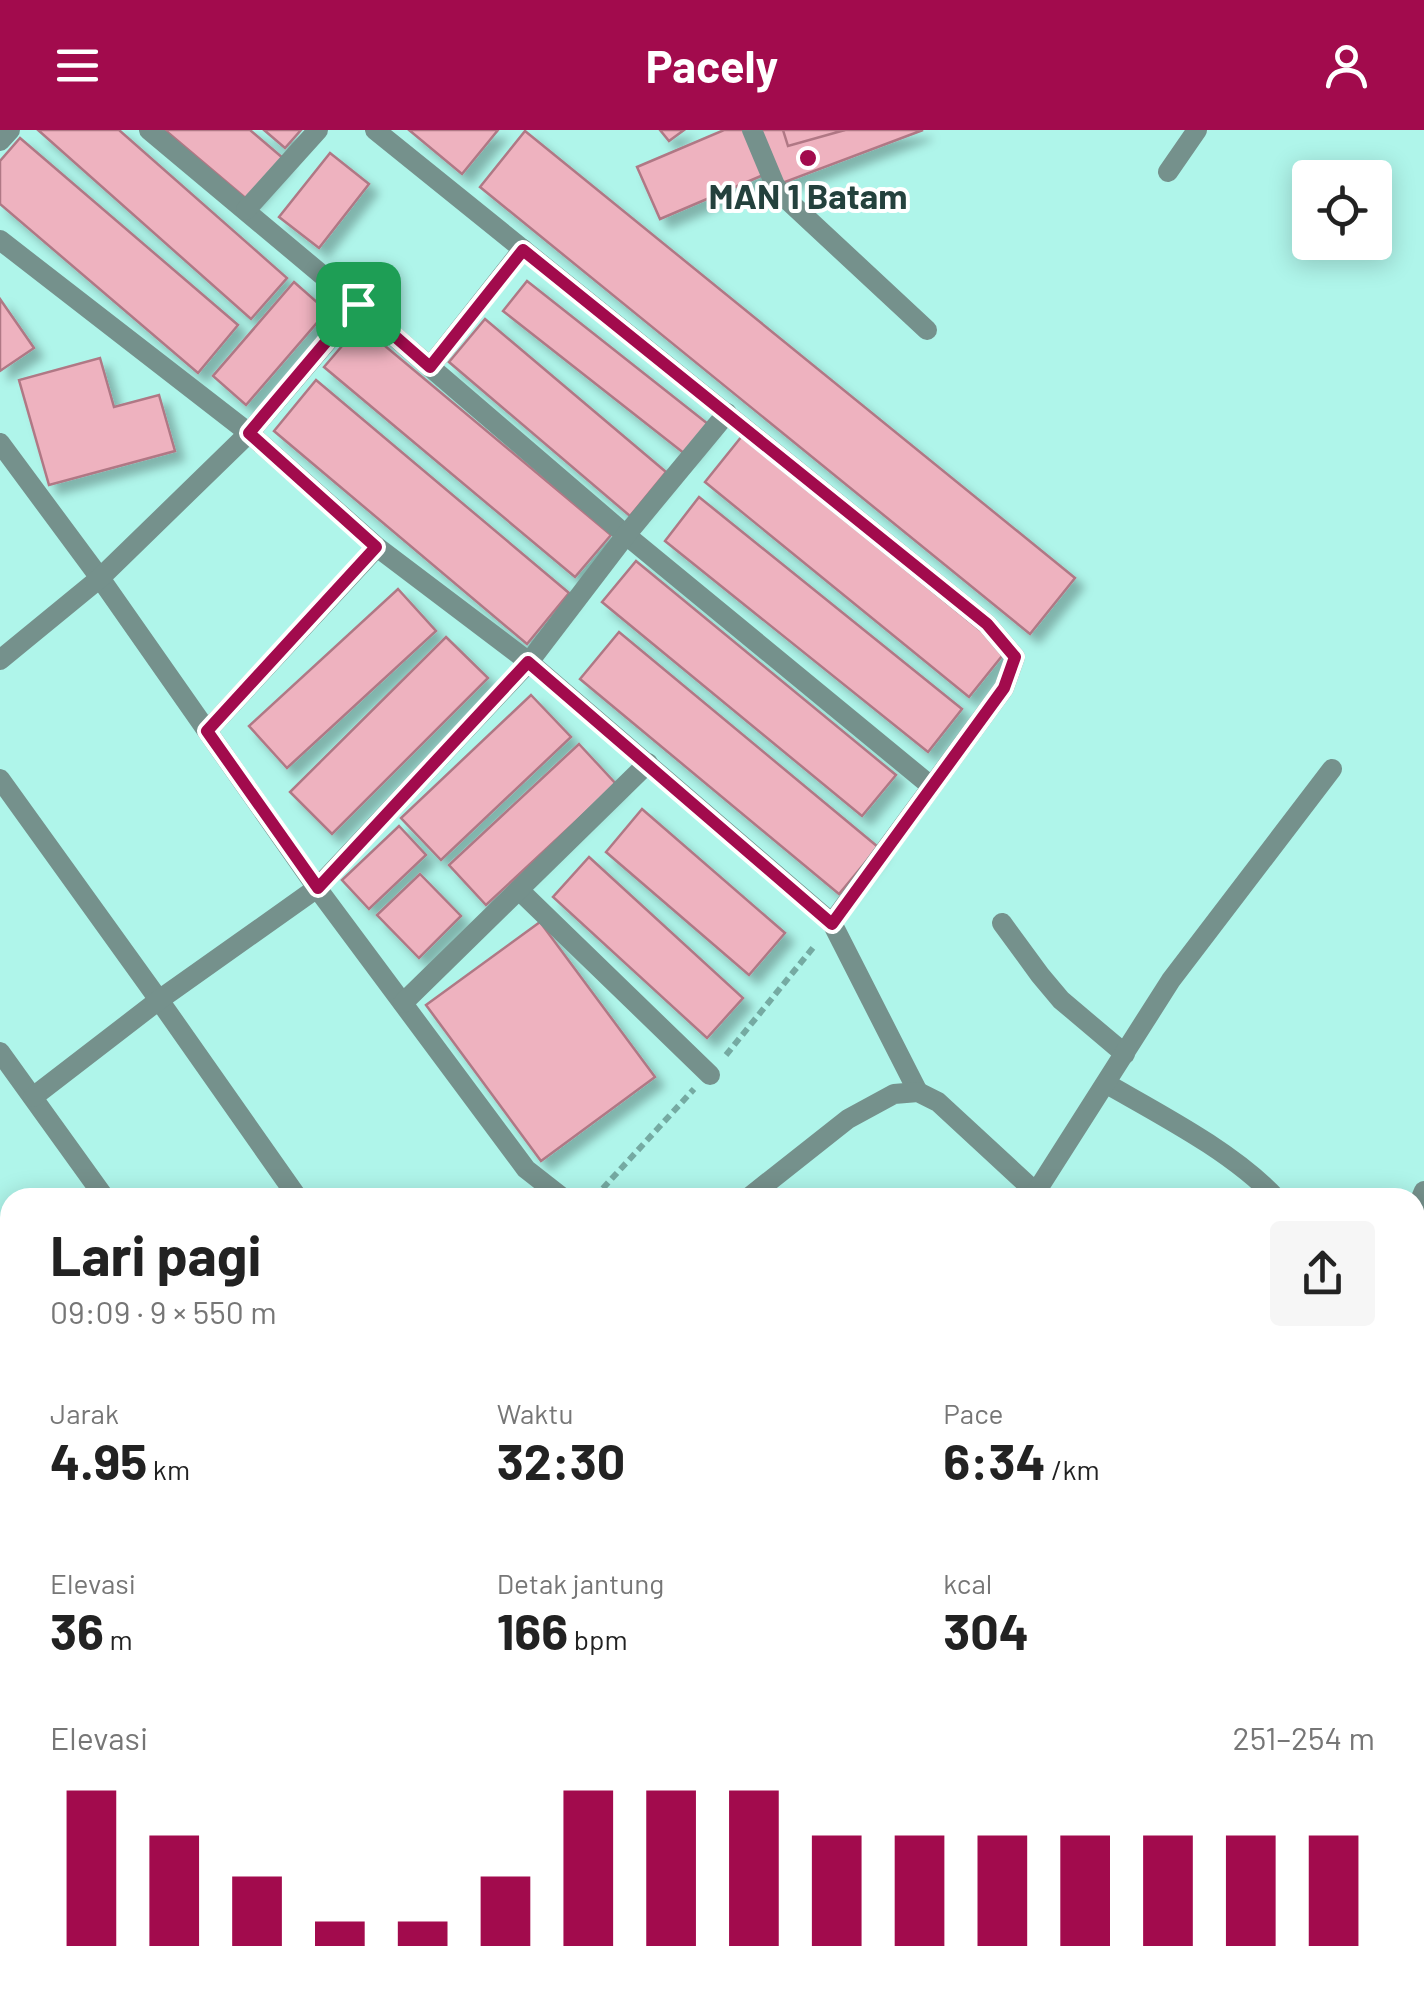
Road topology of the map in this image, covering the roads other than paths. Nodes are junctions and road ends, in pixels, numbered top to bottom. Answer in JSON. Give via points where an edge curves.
{"nodes":[{"id":1,"x":10,"y":130,"type":"edge"},
{"id":2,"x":149,"y":130,"type":"edge"},
{"id":3,"x":318,"y":130,"type":"edge"},
{"id":4,"x":375,"y":130,"type":"edge"},
{"id":5,"x":752,"y":130,"type":"edge"},
{"id":6,"x":1197,"y":130,"type":"edge"},
{"id":7,"x":0,"y":141,"type":"edge"},
{"id":8,"x":1168,"y":172,"type":"dead end"},
{"id":9,"x":246,"y":210,"type":"junction"},
{"id":10,"x":0,"y":240,"type":"edge"},
{"id":11,"x":523,"y":250,"type":"junction"},
{"id":12,"x":358,"y":304,"type":"junction"},
{"id":13,"x":927,"y":330,"type":"dead end"},
{"id":14,"x":430,"y":367,"type":"junction"},
{"id":15,"x":727,"y":413,"type":"junction"},
{"id":16,"x":249,"y":433,"type":"junction"},
{"id":17,"x":0,"y":444,"type":"edge"},
{"id":18,"x":626,"y":535,"type":"junction"},
{"id":19,"x":376,"y":547,"type":"junction"},
{"id":20,"x":100,"y":578,"type":"junction"},
{"id":21,"x":0,"y":660,"type":"edge"},
{"id":22,"x":528,"y":662,"type":"junction"},
{"id":23,"x":207,"y":731,"type":"junction"},
{"id":24,"x":648,"y":764,"type":"junction"},
{"id":25,"x":1332,"y":769,"type":"dead end"},
{"id":26,"x":931,"y":786,"type":"junction"},
{"id":27,"x":3,"y":789,"type":"edge"},
{"id":28,"x":318,"y":888,"type":"junction"},
{"id":29,"x":519,"y":890,"type":"junction"},
{"id":30,"x":1002,"y":922,"type":"dead end"},
{"id":31,"x":832,"y":924,"type":"junction"},
{"id":32,"x":160,"y":1000,"type":"junction"},
{"id":33,"x":403,"y":1003,"type":"junction"},
{"id":34,"x":0,"y":1052,"type":"edge"},
{"id":35,"x":1125,"y":1054,"type":"junction"},
{"id":36,"x":710,"y":1074,"type":"road end"},
{"id":37,"x":1106,"y":1084,"type":"junction"},
{"id":38,"x":918,"y":1092,"type":"junction"},
{"id":39,"x":33,"y":1097,"type":"junction"},
{"id":40,"x":99,"y":1188,"type":"edge"},
{"id":41,"x":291,"y":1188,"type":"edge"},
{"id":42,"x":550,"y":1188,"type":"edge"},
{"id":43,"x":761,"y":1188,"type":"edge"},
{"id":44,"x":1027,"y":1188,"type":"edge"},
{"id":45,"x":1040,"y":1188,"type":"edge"},
{"id":46,"x":1267,"y":1188,"type":"edge"}],
"edges":[{"from":1,"to":7,"type":"street"},
{"from":2,"to":9,"type":"street"},
{"from":3,"to":9,"type":"street"},
{"from":4,"to":11,"type":"street"},
{"from":5,"to":13,"type":"street","via":[[783,196]]},
{"from":6,"to":8,"type":"street"},
{"from":9,"to":12,"type":"street"},
{"from":10,"to":16,"type":"street"},
{"from":11,"to":14,"type":"street"},
{"from":11,"to":15,"type":"street"},
{"from":12,"to":14,"type":"street"},
{"from":12,"to":16,"type":"street"},
{"from":14,"to":18,"type":"street"},
{"from":15,"to":18,"type":"street"},
{"from":15,"to":26,"type":"street","via":[[987,624],[1015,657],[1004,688]]},
{"from":16,"to":19,"type":"street"},
{"from":16,"to":20,"type":"street"},
{"from":17,"to":20,"type":"street"},
{"from":18,"to":22,"type":"street"},
{"from":18,"to":26,"type":"street"},
{"from":19,"to":22,"type":"street"},
{"from":19,"to":23,"type":"street"},
{"from":20,"to":21,"type":"street"},
{"from":20,"to":23,"type":"street"},
{"from":22,"to":24,"type":"street"},
{"from":22,"to":28,"type":"street"},
{"from":23,"to":28,"type":"street"},
{"from":24,"to":29,"type":"street"},
{"from":24,"to":31,"type":"street"},
{"from":25,"to":35,"type":"street","via":[[1171,980]]},
{"from":26,"to":31,"type":"street"},
{"from":27,"to":32,"type":"street"},
{"from":28,"to":32,"type":"street"},
{"from":28,"to":33,"type":"street"},
{"from":29,"to":33,"type":"street"},
{"from":29,"to":36,"type":"street"},
{"from":30,"to":35,"type":"street","via":[[1061,1000]]},
{"from":31,"to":38,"type":"street"},
{"from":32,"to":39,"type":"street"},
{"from":32,"to":41,"type":"street"},
{"from":33,"to":42,"type":"street","via":[[526,1169]]},
{"from":34,"to":39,"type":"street"},
{"from":35,"to":37,"type":"street"},
{"from":37,"to":45,"type":"street"},
{"from":37,"to":46,"type":"street","via":[[1194,1134]]},
{"from":38,"to":43,"type":"street","via":[[894,1094],[848,1119]]},
{"from":38,"to":44,"type":"street","via":[[938,1102]]},
{"from":39,"to":40,"type":"street"}]}
